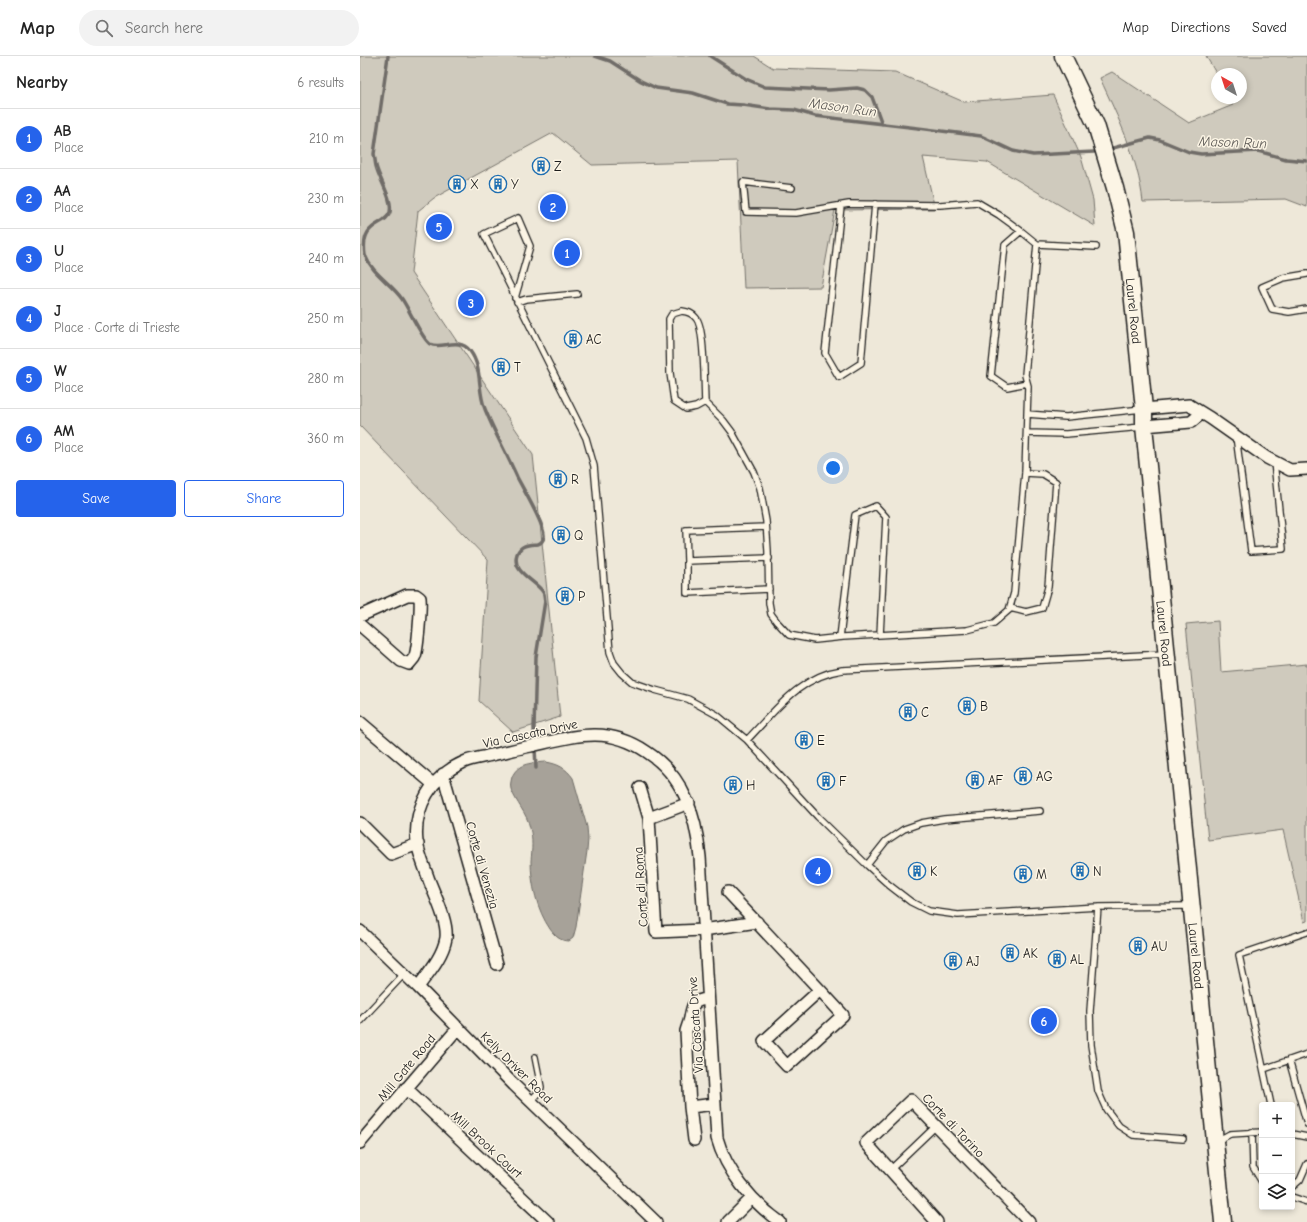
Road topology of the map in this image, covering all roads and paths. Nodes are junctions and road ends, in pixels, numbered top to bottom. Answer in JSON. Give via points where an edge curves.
{"nodes":[{"id":1,"x":1063,"y":56,"type":"edge"},
{"id":2,"x":792,"y":188,"type":"dead end"},
{"id":3,"x":875,"y":204,"type":"junction"},
{"id":4,"x":841,"y":206,"type":"junction"},
{"id":5,"x":1021,"y":231,"type":"junction"},
{"id":6,"x":1037,"y":244,"type":"junction"},
{"id":7,"x":1096,"y":247,"type":"dead end"},
{"id":8,"x":1307,"y":274,"type":"edge"},
{"id":9,"x":578,"y":294,"type":"dead end"},
{"id":10,"x":516,"y":300,"type":"junction"},
{"id":11,"x":1307,"y":309,"type":"edge"},
{"id":12,"x":1027,"y":383,"type":"junction"},
{"id":13,"x":705,"y":402,"type":"junction"},
{"id":14,"x":1144,"y":409,"type":"junction"},
{"id":15,"x":1202,"y":413,"type":"junction"},
{"id":16,"x":1027,"y":414,"type":"junction"},
{"id":17,"x":1144,"y":426,"type":"junction"},
{"id":18,"x":1027,"y":432,"type":"junction"},
{"id":19,"x":1236,"y":436,"type":"junction"},
{"id":20,"x":1274,"y":462,"type":"junction"},
{"id":21,"x":1307,"y":469,"type":"edge"},
{"id":22,"x":1025,"y":473,"type":"junction"},
{"id":23,"x":766,"y":527,"type":"junction"},
{"id":24,"x":769,"y":558,"type":"junction"},
{"id":25,"x":687,"y":561,"type":"junction"},
{"id":26,"x":769,"y":589,"type":"junction"},
{"id":27,"x":1010,"y":608,"type":"junction"},
{"id":28,"x":360,"y":616,"type":"edge"},
{"id":29,"x":360,"y":625,"type":"edge"},
{"id":30,"x":880,"y":635,"type":"junction"},
{"id":31,"x":840,"y":637,"type":"junction"},
{"id":32,"x":1166,"y":654,"type":"junction"},
{"id":33,"x":360,"y":722,"type":"edge"},
{"id":34,"x":747,"y":740,"type":"junction"},
{"id":35,"x":443,"y":774,"type":"junction"},
{"id":36,"x":434,"y":784,"type":"junction"},
{"id":37,"x":640,"y":788,"type":"dead end"},
{"id":38,"x":688,"y":804,"type":"junction"},
{"id":39,"x":1040,"y":811,"type":"dead end"},
{"id":40,"x":649,"y":818,"type":"junction"},
{"id":41,"x":360,"y":823,"type":"edge"},
{"id":42,"x":418,"y":844,"type":"junction"},
{"id":43,"x":867,"y":865,"type":"junction"},
{"id":44,"x":728,"y":892,"type":"dead end"},
{"id":45,"x":1192,"y":906,"type":"junction"},
{"id":46,"x":1098,"y":907,"type":"junction"},
{"id":47,"x":757,"y":922,"type":"junction"},
{"id":48,"x":703,"y":930,"type":"junction"},
{"id":49,"x":360,"y":931,"type":"edge"},
{"id":50,"x":1307,"y":932,"type":"edge"},
{"id":51,"x":497,"y":964,"type":"dead end"},
{"id":52,"x":404,"y":974,"type":"junction"},
{"id":53,"x":418,"y":987,"type":"junction"},
{"id":54,"x":820,"y":990,"type":"junction"},
{"id":55,"x":708,"y":999,"type":"junction"},
{"id":56,"x":360,"y":1021,"type":"edge"},
{"id":57,"x":458,"y":1028,"type":"junction"},
{"id":58,"x":1307,"y":1054,"type":"edge"},
{"id":59,"x":535,"y":1057,"type":"dead end"},
{"id":60,"x":1289,"y":1060,"type":"junction"},
{"id":61,"x":1264,"y":1069,"type":"junction"},
{"id":62,"x":406,"y":1088,"type":"junction"},
{"id":63,"x":530,"y":1100,"type":"junction"},
{"id":64,"x":1270,"y":1102,"type":"edge"},
{"id":65,"x":715,"y":1104,"type":"junction"},
{"id":66,"x":690,"y":1107,"type":"junction"},
{"id":67,"x":1307,"y":1124,"type":"edge"},
{"id":68,"x":936,"y":1126,"type":"junction"},
{"id":69,"x":1252,"y":1132,"type":"junction"},
{"id":70,"x":1259,"y":1132,"type":"edge"},
{"id":71,"x":1295,"y":1135,"type":"edge"},
{"id":72,"x":1307,"y":1137,"type":"edge"},
{"id":73,"x":1183,"y":1139,"type":"dead end"},
{"id":74,"x":694,"y":1140,"type":"dead end"},
{"id":75,"x":1215,"y":1142,"type":"junction"},
{"id":76,"x":360,"y":1143,"type":"edge"},
{"id":77,"x":1307,"y":1164,"type":"edge"},
{"id":78,"x":890,"y":1170,"type":"junction"},
{"id":79,"x":1259,"y":1177,"type":"edge"},
{"id":80,"x":1295,"y":1184,"type":"edge"},
{"id":81,"x":752,"y":1198,"type":"junction"},
{"id":82,"x":1295,"y":1198,"type":"edge"},
{"id":83,"x":1306,"y":1202,"type":"edge"},
{"id":84,"x":541,"y":1220,"type":"edge"},
{"id":85,"x":656,"y":1222,"type":"edge"},
{"id":86,"x":728,"y":1222,"type":"edge"},
{"id":87,"x":780,"y":1222,"type":"edge"},
{"id":88,"x":938,"y":1222,"type":"edge"},
{"id":89,"x":1029,"y":1222,"type":"edge"},
{"id":90,"x":1222,"y":1222,"type":"edge"}],
"edges":[{"from":1,"to":14,"type":"main road","name":"Laurel Road","via":[[1096,125],[1126,232]]},
{"from":2,"to":4,"type":"lane","via":[[743,182],[746,212],[796,213]]},
{"from":3,"to":4,"type":"lane"},
{"from":3,"to":4,"type":"lane","via":[[861,363],[839,377],[825,353]]},
{"from":3,"to":5,"type":"lane","via":[[940,205],[977,202]]},
{"from":5,"to":6,"type":"lane"},
{"from":5,"to":12,"type":"lane","via":[[1005,244],[991,376],[1007,387]]},
{"from":6,"to":7,"type":"lane"},
{"from":6,"to":12,"type":"lane","via":[[1025,375]]},
{"from":8,"to":11,"type":"lane","via":[[1283,278],[1262,286],[1272,309],[1289,312]]},
{"from":9,"to":10,"type":"lane"},
{"from":10,"to":10,"type":"lane","via":[[484,234],[518,218],[530,246]]},
{"from":10,"to":34,"type":"lane","via":[[586,438],[594,466],[608,635],[614,663],[632,682],[688,699],[717,715]]},
{"from":12,"to":16,"type":"lane"},
{"from":13,"to":13,"type":"lane","via":[[701,331],[697,318],[689,312],[672,314],[669,319],[669,351],[674,401],[686,409]]},
{"from":13,"to":23,"type":"lane","via":[[732,432],[754,472],[760,488]]},
{"from":14,"to":15,"type":"street","via":[[1189,405]]},
{"from":14,"to":16,"type":"lane","via":[[1066,417]]},
{"from":14,"to":17,"type":"main road","name":"Laurel Road"},
{"from":15,"to":17,"type":"street","via":[[1191,422]]},
{"from":15,"to":19,"type":"street"},
{"from":16,"to":18,"type":"lane"},
{"from":17,"to":18,"type":"lane","via":[[1066,434]]},
{"from":17,"to":32,"type":"main road","name":"Laurel Road"},
{"from":18,"to":22,"type":"lane"},
{"from":19,"to":20,"type":"street"},
{"from":19,"to":20,"type":"lane","via":[[1251,551],[1283,549]]},
{"from":20,"to":21,"type":"street","via":[[1290,470]]},
{"from":22,"to":27,"type":"lane","via":[[1014,593]]},
{"from":22,"to":27,"type":"lane","via":[[1043,474],[1056,482],[1048,587],[1042,608],[1026,612]]},
{"from":23,"to":24,"type":"lane"},
{"from":23,"to":25,"type":"lane","via":[[686,530]]},
{"from":24,"to":25,"type":"lane"},
{"from":24,"to":26,"type":"lane"},
{"from":25,"to":26,"type":"lane","via":[[687,593]]},
{"from":26,"to":31,"type":"lane","via":[[771,614],[790,635],[815,640]]},
{"from":27,"to":30,"type":"lane","via":[[994,624],[967,630]]},
{"from":28,"to":29,"type":"street","via":[[407,595],[416,595],[420,598],[420,609],[415,656],[409,664],[401,661]]},
{"from":30,"to":31,"type":"lane"},
{"from":30,"to":31,"type":"lane","via":[[886,517],[876,506],[855,515]]},
{"from":32,"to":34,"type":"lane","via":[[831,672],[805,683],[790,695]]},
{"from":32,"to":45,"type":"main road","name":"Laurel Road"},
{"from":33,"to":36,"type":"street"},
{"from":34,"to":43,"type":"lane","via":[[818,817]]},
{"from":35,"to":36,"type":"street","name":"Via Cascata Drive"},
{"from":35,"to":38,"type":"street","name":"Via Cascata Drive","via":[[466,762],[527,746],[594,734],[628,742],[650,754],[672,776]]},
{"from":35,"to":51,"type":"street","name":"Corte di Venezia"},
{"from":36,"to":42,"type":"street","name":"Via Cascata Drive","via":[[420,809],[416,831]]},
{"from":37,"to":40,"type":"street","name":"Corte di Roma"},
{"from":38,"to":40,"type":"street"},
{"from":38,"to":48,"type":"street","name":"Via Cascata Drive","via":[[698,840]]},
{"from":39,"to":43,"type":"lane","via":[[921,823],[904,829],[886,841]]},
{"from":40,"to":48,"type":"street","name":"Corte di Roma","via":[[656,932]]},
{"from":41,"to":42,"type":"street","via":[[391,854]]},
{"from":42,"to":53,"type":"street","name":"Via Cascata Drive","via":[[443,919],[446,936],[440,955]]},
{"from":43,"to":46,"type":"lane","via":[[911,902],[929,911],[958,915]]},
{"from":44,"to":47,"type":"street"},
{"from":45,"to":46,"type":"lane"},
{"from":45,"to":75,"type":"main road","name":"Laurel Road"},
{"from":46,"to":73,"type":"lane","via":[[1090,1011],[1091,1045],[1098,1091],[1106,1109],[1119,1126],[1133,1134]]},
{"from":47,"to":48,"type":"street"},
{"from":47,"to":54,"type":"street"},
{"from":48,"to":55,"type":"street","name":"Via Cascata Drive"},
{"from":49,"to":52,"type":"street","name":"Kelly Driver Road"},
{"from":50,"to":61,"type":"lane","via":[[1239,955]]},
{"from":52,"to":53,"type":"street","name":"Kelly Driver Road"},
{"from":52,"to":56,"type":"lane"},
{"from":53,"to":57,"type":"street","name":"Kelly Driver Road"},
{"from":54,"to":54,"type":"street","via":[[843,1015],[788,1066],[764,1041]]},
{"from":55,"to":65,"type":"street","name":"Via Cascata Drive"},
{"from":55,"to":66,"type":"street","via":[[701,999],[694,1004],[686,1031]]},
{"from":57,"to":62,"type":"street","name":"Mill Gate Road"},
{"from":57,"to":63,"type":"street","name":"Kelly Driver Road"},
{"from":58,"to":60,"type":"lane"},
{"from":59,"to":63,"type":"lane","via":[[541,1087]]},
{"from":60,"to":61,"type":"lane"},
{"from":60,"to":67,"type":"lane"},
{"from":61,"to":64,"type":"lane"},
{"from":62,"to":76,"type":"street","name":"Mill Gate Road"},
{"from":62,"to":84,"type":"street","name":"Mill Brook Court"},
{"from":63,"to":85,"type":"street","name":"Kelly Driver Road"},
{"from":65,"to":66,"type":"street"},
{"from":65,"to":81,"type":"street","name":"Via Cascata Drive","via":[[720,1148]]},
{"from":66,"to":74,"type":"street"},
{"from":68,"to":78,"type":"lane"},
{"from":68,"to":78,"type":"street","name":"Corte di Torino","via":[[911,1100],[871,1137],[866,1143]]},
{"from":68,"to":89,"type":"street","name":"Corte di Torino"},
{"from":69,"to":70,"type":"lane"},
{"from":69,"to":75,"type":"lane","via":[[1230,1134]]},
{"from":69,"to":79,"type":"lane","via":[[1253,1167]]},
{"from":71,"to":72,"type":"lane"},
{"from":75,"to":90,"type":"main road","name":"Laurel Road"},
{"from":77,"to":80,"type":"lane","via":[[1300,1180]]},
{"from":78,"to":88,"type":"street","name":"Corte di Torino"},
{"from":81,"to":86,"type":"street"},
{"from":81,"to":87,"type":"street","name":"Via Cascata Drive"},
{"from":82,"to":83,"type":"lane"}]}
